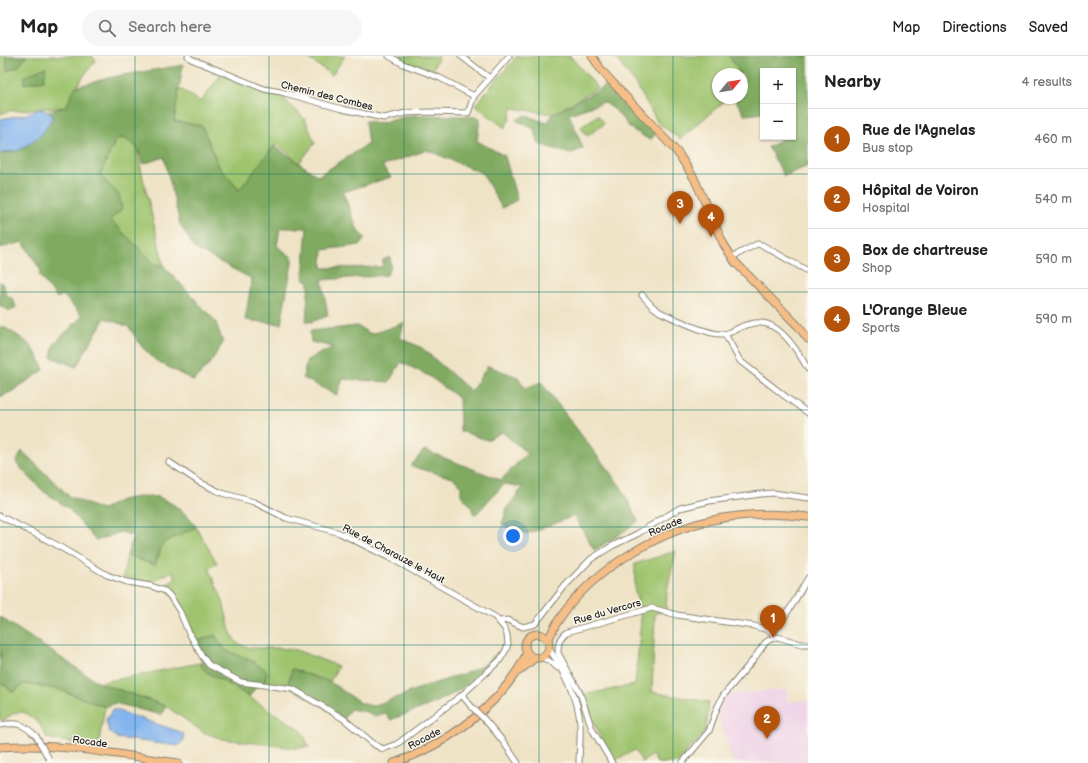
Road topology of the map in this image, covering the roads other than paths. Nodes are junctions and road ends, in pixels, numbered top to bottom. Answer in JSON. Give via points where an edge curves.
{"nodes":[{"id":1,"x":188,"y":56,"type":"edge"},
{"id":2,"x":389,"y":56,"type":"edge"},
{"id":3,"x":461,"y":56,"type":"edge"},
{"id":4,"x":509,"y":56,"type":"edge"},
{"id":5,"x":592,"y":56,"type":"edge"},
{"id":6,"x":489,"y":79,"type":"junction"},
{"id":7,"x":474,"y":96,"type":"junction"},
{"id":8,"x":732,"y":257,"type":"junction"},
{"id":9,"x":808,"y":270,"type":"edge"},
{"id":10,"x":642,"y":296,"type":"dead end"},
{"id":11,"x":725,"y":334,"type":"junction"},
{"id":12,"x":808,"y":339,"type":"edge"},
{"id":13,"x":808,"y":369,"type":"edge"},
{"id":14,"x":808,"y":413,"type":"edge"},
{"id":15,"x":169,"y":462,"type":"dead end"},
{"id":16,"x":808,"y":498,"type":"edge"},
{"id":17,"x":0,"y":516,"type":"edge"},
{"id":18,"x":808,"y":517,"type":"edge"},
{"id":19,"x":808,"y":579,"type":"edge"},
{"id":20,"x":500,"y":621,"type":"junction"},
{"id":21,"x":558,"y":622,"type":"junction"},
{"id":22,"x":541,"y":634,"type":"junction"},
{"id":23,"x":773,"y":636,"type":"junction"},
{"id":24,"x":548,"y":640,"type":"junction"},
{"id":25,"x":808,"y":644,"type":"edge"},
{"id":26,"x":549,"y":649,"type":"junction"},
{"id":27,"x":527,"y":653,"type":"junction"},
{"id":28,"x":538,"y":658,"type":"junction"},
{"id":29,"x":562,"y":672,"type":"junction"},
{"id":30,"x":513,"y":676,"type":"junction"},
{"id":31,"x":462,"y":695,"type":"junction"},
{"id":32,"x":0,"y":725,"type":"edge"},
{"id":33,"x":0,"y":747,"type":"edge"},
{"id":34,"x":50,"y":761,"type":"edge"},
{"id":35,"x":178,"y":763,"type":"edge"},
{"id":36,"x":394,"y":763,"type":"edge"},
{"id":37,"x":518,"y":763,"type":"edge"},
{"id":38,"x":579,"y":763,"type":"edge"},
{"id":39,"x":612,"y":763,"type":"edge"},
{"id":40,"x":682,"y":763,"type":"edge"}],
"edges":[{"from":1,"to":7,"type":"street","name":"Chemin des Combes","via":[[264,89],[384,118],[406,113],[468,113]]},
{"from":2,"to":7,"type":"street"},
{"from":3,"to":6,"type":"street"},
{"from":4,"to":6,"type":"street"},
{"from":5,"to":8,"type":"main road","via":[[602,71],[683,159]]},
{"from":6,"to":7,"type":"street"},
{"from":8,"to":9,"type":"street","via":[[762,244]]},
{"from":8,"to":12,"type":"main road"},
{"from":10,"to":11,"type":"street","via":[[660,312],[714,334]]},
{"from":11,"to":13,"type":"street","via":[[741,326],[761,322],[768,324],[791,342]]},
{"from":11,"to":14,"type":"street","via":[[740,361]]},
{"from":15,"to":20,"type":"street","name":"Rue de Charauze le Haut","via":[[199,482],[222,493],[254,502],[286,518],[340,533],[394,560]]},
{"from":16,"to":20,"type":"street","name":"Rue de Charauze le Haut","via":[[773,493],[709,501],[680,508],[591,559],[565,586],[535,624],[523,627],[508,620]]},
{"from":17,"to":31,"type":"street","via":[[55,544],[107,575],[165,591],[180,612],[188,631],[209,665],[241,682],[293,689],[344,719],[383,749],[397,744]]},
{"from":18,"to":21,"type":"main road","name":"Rocade","via":[[775,514],[739,516],[710,520],[673,532],[646,545],[608,570],[580,595]]},
{"from":19,"to":23,"type":"street"},
{"from":20,"to":31,"type":"street","via":[[507,635],[506,650],[500,660]]},
{"from":21,"to":22,"type":"main road","name":"Rocade"},
{"from":21,"to":24,"type":"main road","name":"Rocade"},
{"from":22,"to":24,"type":"main road"},
{"from":22,"to":27,"type":"main road","via":[[533,634],[527,638]]},
{"from":23,"to":25,"type":"street"},
{"from":23,"to":39,"type":"street","name":"Rue du Vercors","via":[[768,630],[754,626],[677,615],[652,608],[563,634],[558,653],[580,694],[592,729]]},
{"from":23,"to":40,"type":"street","via":[[723,696],[709,732]]},
{"from":24,"to":26,"type":"main road"},
{"from":26,"to":28,"type":"main road","via":[[548,653]]},
{"from":26,"to":29,"type":"street"},
{"from":27,"to":28,"type":"main road"},
{"from":27,"to":30,"type":"main road","name":"Rocade"},
{"from":28,"to":29,"type":"street","via":[[552,662]]},
{"from":28,"to":30,"type":"main road","name":"Rocade"},
{"from":29,"to":38,"type":"street","via":[[578,706]]},
{"from":30,"to":36,"type":"main road","name":"Rocade","via":[[482,710],[455,732],[427,749]]},
{"from":31,"to":37,"type":"street","bridge":true,"via":[[502,740]]},
{"from":32,"to":34,"type":"street","bridge":true,"via":[[22,724],[36,736]]},
{"from":33,"to":35,"type":"main road","name":"Rocade","via":[[62,747]]}]}
